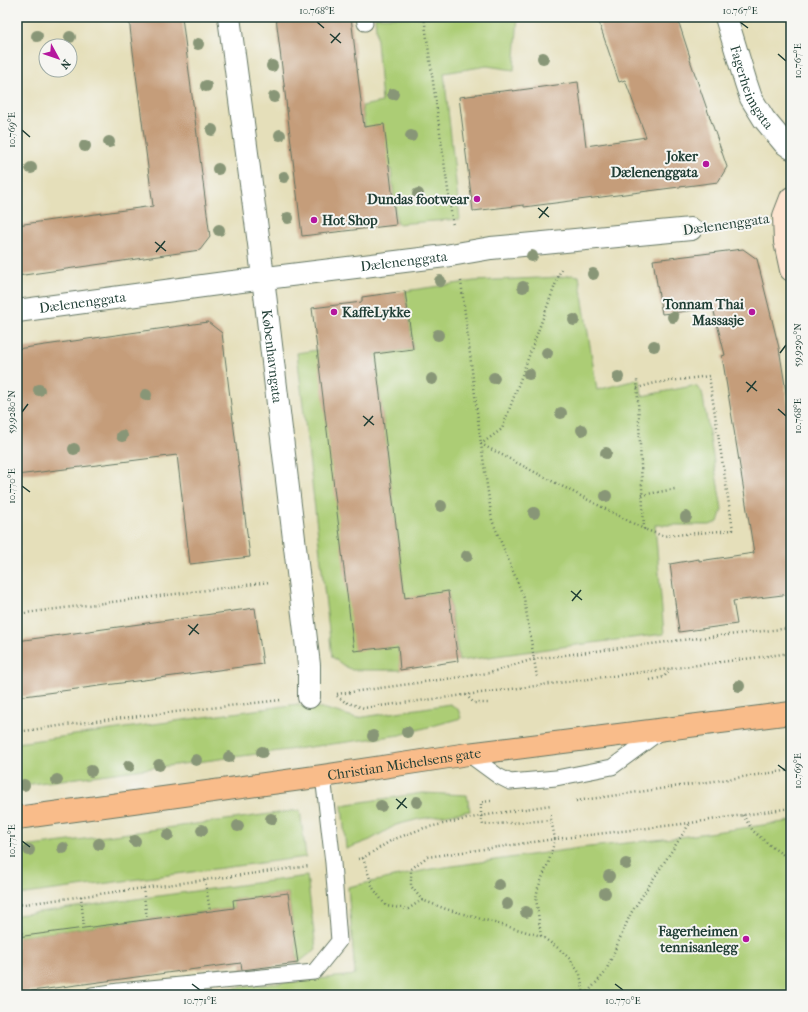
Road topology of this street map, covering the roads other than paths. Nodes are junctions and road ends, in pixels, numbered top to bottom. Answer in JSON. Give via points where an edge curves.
{"nodes":[{"id":1,"x":230,"y":17,"type":"edge"},
{"id":2,"x":726,"y":17,"type":"edge"},
{"id":3,"x":791,"y":148,"type":"edge"},
{"id":4,"x":787,"y":207,"type":"edge"},
{"id":5,"x":691,"y":229,"type":"road end"},
{"id":6,"x":791,"y":270,"type":"edge"},
{"id":7,"x":262,"y":279,"type":"junction"},
{"id":8,"x":17,"y":311,"type":"edge"},
{"id":9,"x":309,"y":697,"type":"road end"},
{"id":10,"x":791,"y":713,"type":"edge"},
{"id":11,"x":662,"y":730,"type":"junction"},
{"id":12,"x":468,"y":754,"type":"junction"},
{"id":13,"x":323,"y":776,"type":"junction"},
{"id":14,"x":17,"y":818,"type":"edge"},
{"id":15,"x":92,"y":995,"type":"edge"}],
"edges":[{"from":1,"to":7,"type":"street","name":"Københavngata"},
{"from":2,"to":3,"type":"street","name":"Fagerheimgata","via":[[752,98],[764,119]]},
{"from":4,"to":6,"type":"street","via":[[785,242]]},
{"from":5,"to":7,"type":"street","name":"Dælenenggata","via":[[491,248]]},
{"from":7,"to":8,"type":"street","name":"Dælenenggata"},
{"from":7,"to":9,"type":"street","name":"Københavngata","via":[[308,665]]},
{"from":10,"to":11,"type":"main road","name":"Christian Michelsens gate"},
{"from":11,"to":12,"type":"main road","name":"Christian Michelsens gate"},
{"from":11,"to":12,"type":"lane","via":[[612,767],[556,778],[510,782]]},
{"from":12,"to":13,"type":"main road","name":"Christian Michelsens gate"},
{"from":13,"to":14,"type":"main road","name":"Christian Michelsens gate"},
{"from":13,"to":15,"type":"lane","via":[[339,941],[314,972]]}]}
